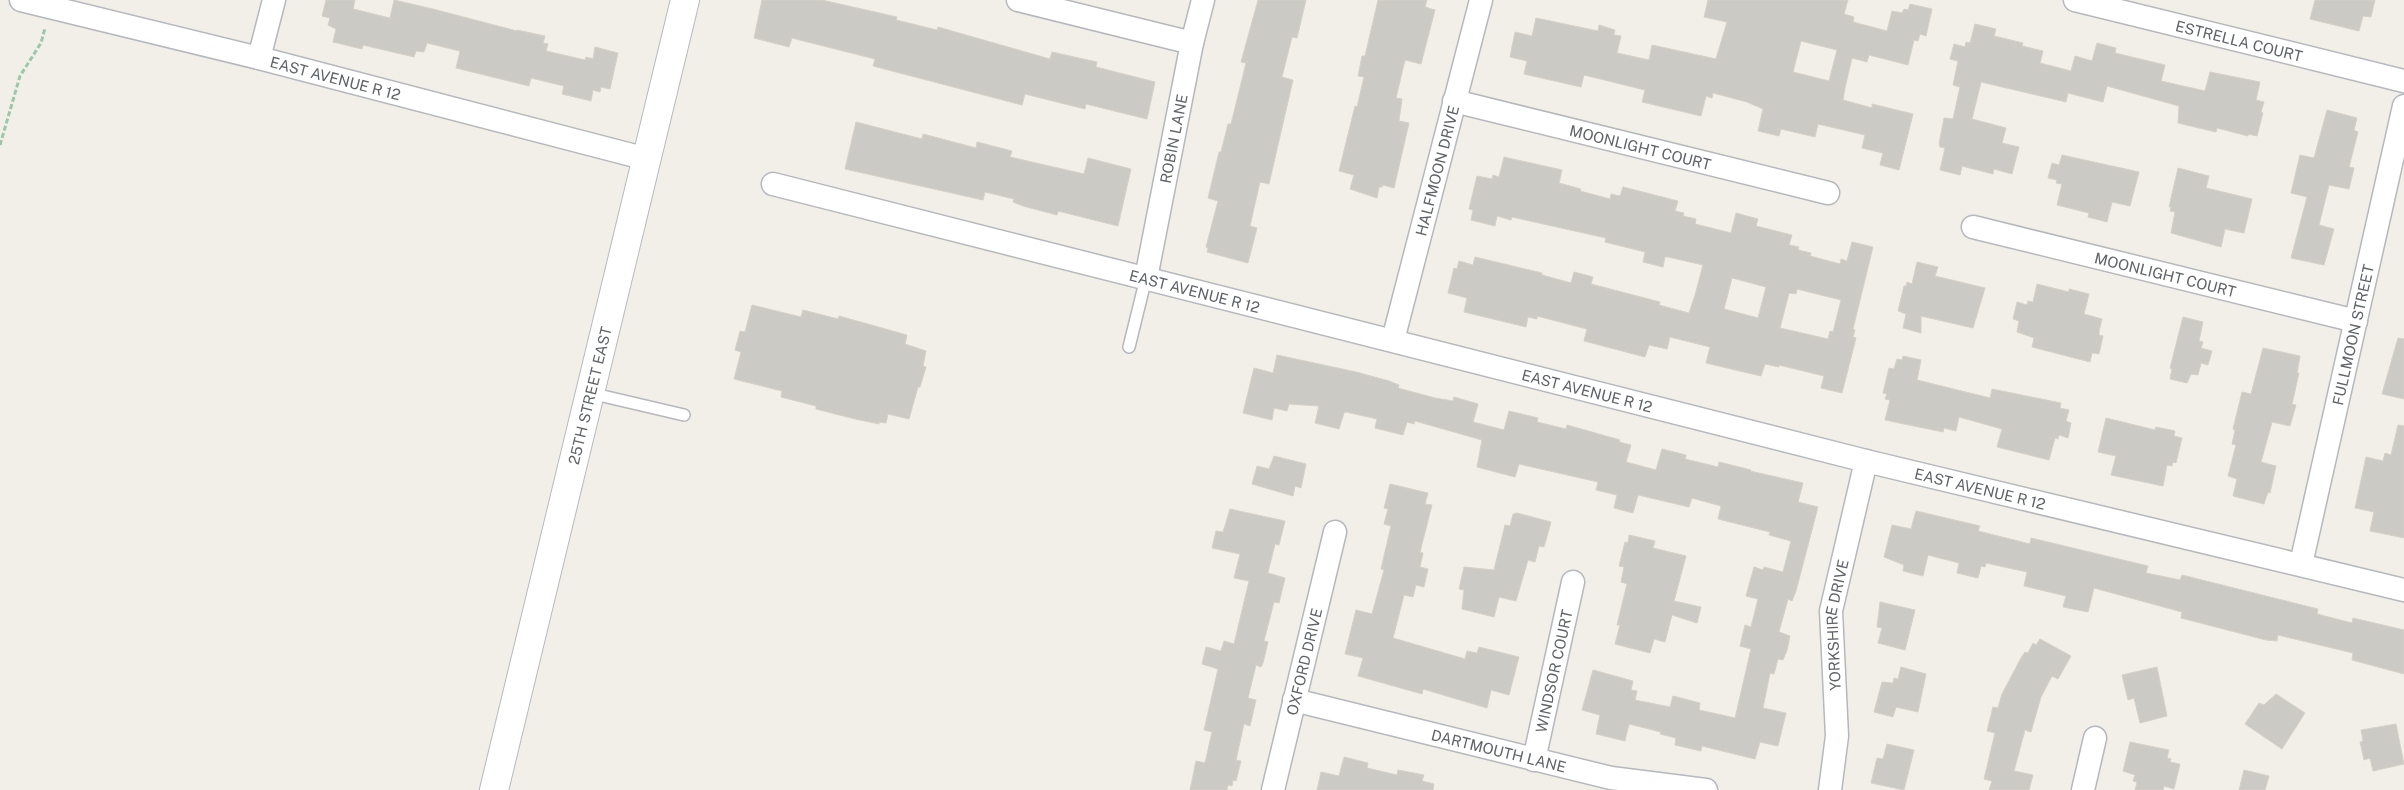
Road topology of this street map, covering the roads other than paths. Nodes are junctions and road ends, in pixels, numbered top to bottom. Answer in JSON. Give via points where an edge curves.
{"nodes":[{"id":1,"x":274,"y":0,"type":"edge"},
{"id":2,"x":686,"y":0,"type":"edge"},
{"id":3,"x":1018,"y":0,"type":"edge"},
{"id":4,"x":1204,"y":0,"type":"edge"},
{"id":5,"x":1481,"y":0,"type":"edge"},
{"id":6,"x":2075,"y":0,"type":"edge"},
{"id":7,"x":27,"y":1,"type":"edge"},
{"id":8,"x":1192,"y":43,"type":"junction"},
{"id":9,"x":259,"y":58,"type":"junction"},
{"id":10,"x":2404,"y":81,"type":"edge"},
{"id":11,"x":1454,"y":101,"type":"junction"},
{"id":12,"x":2404,"y":106,"type":"edge"},
{"id":13,"x":647,"y":159,"type":"junction"},
{"id":14,"x":773,"y":184,"type":"dead end"},
{"id":15,"x":1828,"y":193,"type":"dead end"},
{"id":16,"x":1973,"y":227,"type":"dead end"},
{"id":17,"x":1146,"y":278,"type":"junction"},
{"id":18,"x":2356,"y":321,"type":"junction"},
{"id":19,"x":1393,"y":340,"type":"junction"},
{"id":20,"x":1130,"y":347,"type":"dead end"},
{"id":21,"x":590,"y":393,"type":"junction"},
{"id":22,"x":684,"y":415,"type":"dead end"},
{"id":23,"x":1866,"y":462,"type":"junction"},
{"id":24,"x":1335,"y":532,"type":"dead end"},
{"id":25,"x":2301,"y":564,"type":"junction"},
{"id":26,"x":1573,"y":582,"type":"dead end"},
{"id":27,"x":2404,"y":590,"type":"edge"},
{"id":28,"x":1294,"y":700,"type":"junction"},
{"id":29,"x":2096,"y":738,"type":"dead end"},
{"id":30,"x":1534,"y":760,"type":"junction"},
{"id":31,"x":494,"y":790,"type":"edge"},
{"id":32,"x":1273,"y":790,"type":"edge"},
{"id":33,"x":1706,"y":790,"type":"edge"},
{"id":34,"x":1830,"y":790,"type":"edge"},
{"id":35,"x":2083,"y":790,"type":"edge"}],
"edges":[{"from":1,"to":9,"type":"street"},
{"from":2,"to":13,"type":"main road","name":"25TH STREET EAST"},
{"from":3,"to":8,"type":"street"},
{"from":4,"to":8,"type":"street","name":"ROBIN LANE"},
{"from":5,"to":11,"type":"street","name":"HALFMOON DRIVE"},
{"from":6,"to":10,"type":"street","name":"ESTRELLA COURT"},
{"from":7,"to":9,"type":"street","name":"EAST AVENUE R 12"},
{"from":8,"to":17,"type":"street","name":"ROBIN LANE"},
{"from":9,"to":13,"type":"street","name":"EAST AVENUE R 12"},
{"from":11,"to":15,"type":"street","name":"MOONLIGHT COURT"},
{"from":11,"to":19,"type":"street","name":"HALFMOON DRIVE"},
{"from":12,"to":18,"type":"street","name":"FULLMOON STREET"},
{"from":13,"to":21,"type":"main road","name":"25TH STREET EAST"},
{"from":14,"to":17,"type":"street","name":"EAST AVENUE R 12"},
{"from":16,"to":18,"type":"street","name":"MOONLIGHT COURT"},
{"from":17,"to":19,"type":"street","name":"EAST AVENUE R 12"},
{"from":17,"to":20,"type":"lane"},
{"from":18,"to":25,"type":"street","name":"FULLMOON STREET"},
{"from":19,"to":23,"type":"street","name":"EAST AVENUE R 12"},
{"from":21,"to":22,"type":"lane"},
{"from":21,"to":31,"type":"main road","name":"25TH STREET EAST"},
{"from":23,"to":25,"type":"street","name":"EAST AVENUE R 12"},
{"from":23,"to":34,"type":"street","name":"YORKSHIRE DRIVE","via":[[1831,611],[1837,736]]},
{"from":24,"to":28,"type":"street","name":"OXFORD DRIVE"},
{"from":25,"to":27,"type":"street","name":"EAST AVENUE R 12"},
{"from":26,"to":30,"type":"street","name":"WINDSOR COURT"},
{"from":28,"to":30,"type":"street","name":"DARTMOUTH LANE"},
{"from":28,"to":32,"type":"street","name":"OXFORD DRIVE"},
{"from":29,"to":35,"type":"street"},
{"from":30,"to":33,"type":"street","name":"DARTMOUTH LANE","via":[[1610,778]]}]}
